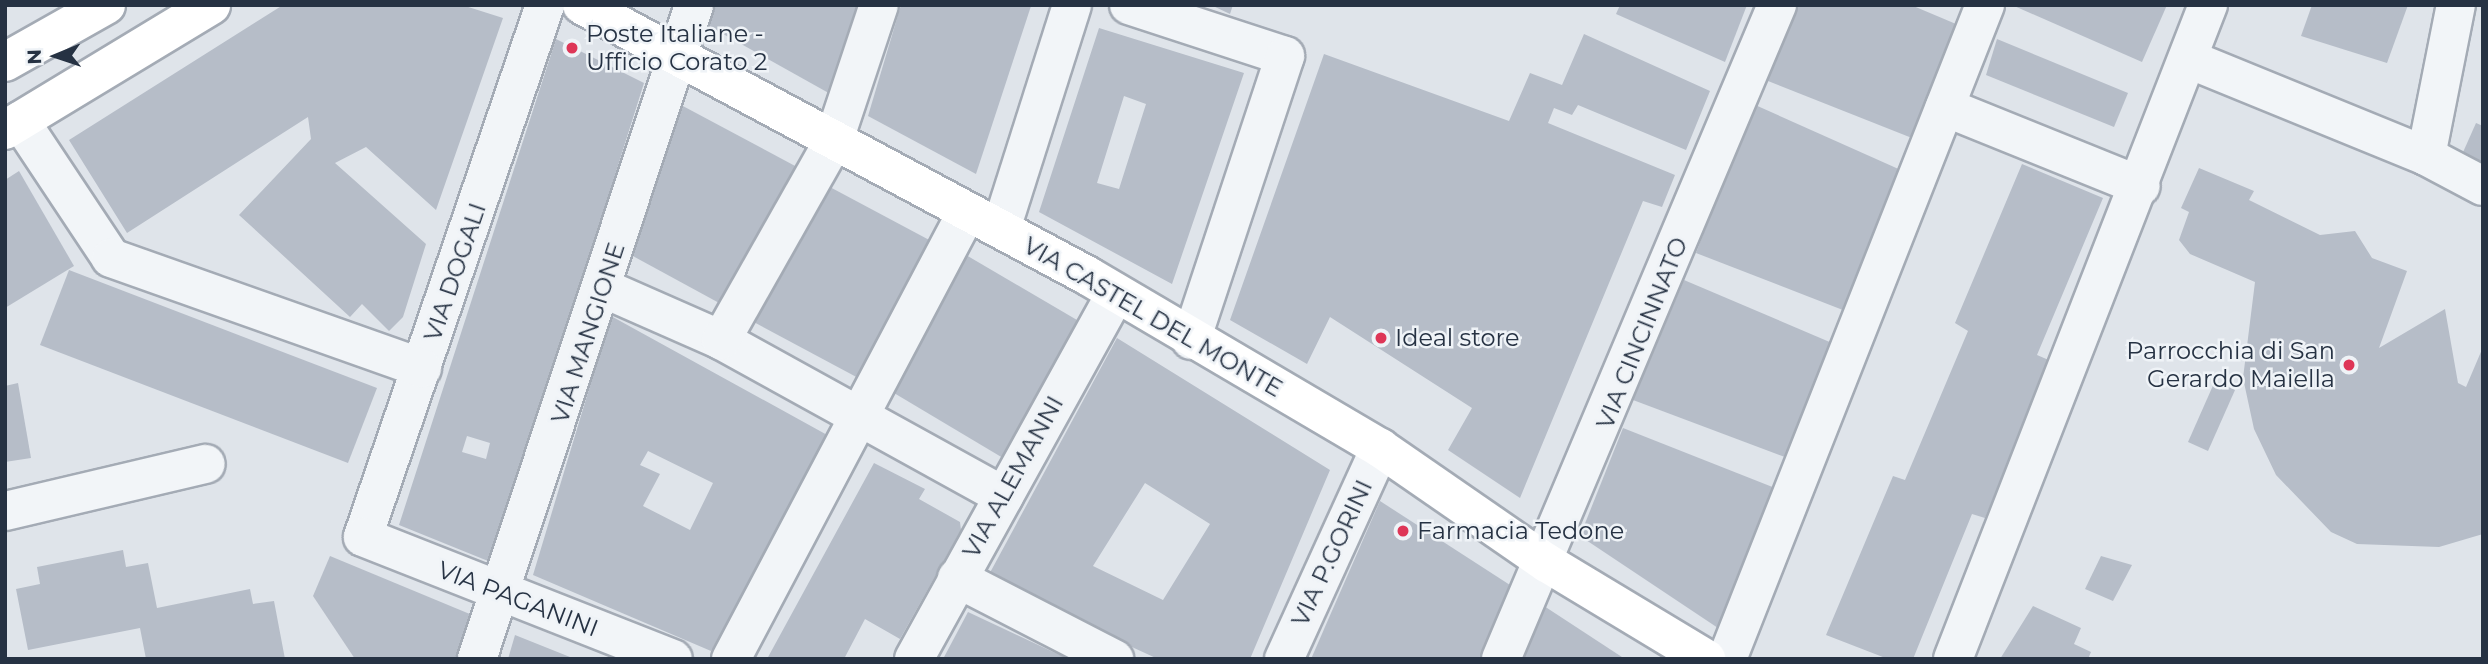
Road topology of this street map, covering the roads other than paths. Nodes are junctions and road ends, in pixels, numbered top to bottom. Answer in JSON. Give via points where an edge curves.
{"nodes":[{"id":1,"x":106,"y":5,"type":"edge"},
{"id":2,"x":211,"y":5,"type":"edge"},
{"id":3,"x":545,"y":5,"type":"edge"},
{"id":4,"x":582,"y":5,"type":"edge"},
{"id":5,"x":694,"y":5,"type":"edge"},
{"id":6,"x":879,"y":5,"type":"edge"},
{"id":7,"x":1072,"y":5,"type":"edge"},
{"id":8,"x":1129,"y":5,"type":"edge"},
{"id":9,"x":1777,"y":5,"type":"edge"},
{"id":10,"x":1985,"y":5,"type":"edge"},
{"id":11,"x":2208,"y":5,"type":"edge"},
{"id":12,"x":2456,"y":5,"type":"edge"},
{"id":13,"x":678,"y":57,"type":"junction"},
{"id":14,"x":2191,"y":60,"type":"junction"},
{"id":15,"x":5,"y":62,"type":"edge"},
{"id":16,"x":1945,"y":107,"type":"junction"},
{"id":17,"x":13,"y":125,"type":"edge"},
{"id":18,"x":834,"y":141,"type":"junction"},
{"id":19,"x":2426,"y":156,"type":"junction"},
{"id":20,"x":2141,"y":186,"type":"junction"},
{"id":21,"x":2483,"y":186,"type":"edge"},
{"id":22,"x":967,"y":212,"type":"junction"},
{"id":23,"x":1001,"y":229,"type":"junction"},
{"id":24,"x":603,"y":288,"type":"junction"},
{"id":25,"x":1114,"y":296,"type":"junction"},
{"id":26,"x":721,"y":340,"type":"junction"},
{"id":27,"x":1191,"y":340,"type":"junction"},
{"id":28,"x":422,"y":368,"type":"junction"},
{"id":29,"x":861,"y":419,"type":"junction"},
{"id":30,"x":1380,"y":448,"type":"junction"},
{"id":31,"x":206,"y":464,"type":"dead end"},
{"id":32,"x":1004,"y":496,"type":"junction"},
{"id":33,"x":5,"y":511,"type":"edge"},
{"id":34,"x":363,"y":537,"type":"joint"},
{"id":35,"x":1547,"y":563,"type":"junction"},
{"id":36,"x":957,"y":578,"type":"junction"},
{"id":37,"x":502,"y":596,"type":"junction"},
{"id":38,"x":1670,"y":650,"type":"edge"},
{"id":39,"x":1109,"y":658,"type":"edge"},
{"id":40,"x":477,"y":659,"type":"edge"},
{"id":41,"x":673,"y":659,"type":"edge"},
{"id":42,"x":731,"y":659,"type":"edge"},
{"id":43,"x":914,"y":659,"type":"edge"},
{"id":44,"x":1284,"y":659,"type":"edge"},
{"id":45,"x":1502,"y":659,"type":"edge"},
{"id":46,"x":1706,"y":659,"type":"edge"},
{"id":47,"x":1727,"y":659,"type":"edge"},
{"id":48,"x":1952,"y":659,"type":"edge"}],
"edges":[{"from":1,"to":15,"type":"main road"},
{"from":2,"to":17,"type":"main road"},
{"from":3,"to":28,"type":"street","name":"VIA DOGALI"},
{"from":4,"to":13,"type":"main road","name":"VIA CASTEL DEL MONTE"},
{"from":5,"to":13,"type":"street","name":"VIA MANGIONE"},
{"from":6,"to":18,"type":"street"},
{"from":7,"to":23,"type":"street"},
{"from":8,"to":27,"type":"street","via":[[1285,56]]},
{"from":9,"to":35,"type":"street","name":"VIA CINCINNATO"},
{"from":10,"to":16,"type":"street"},
{"from":11,"to":14,"type":"street"},
{"from":12,"to":19,"type":"street"},
{"from":13,"to":18,"type":"main road","name":"VIA CASTEL DEL MONTE"},
{"from":13,"to":24,"type":"street","name":"VIA MANGIONE"},
{"from":14,"to":19,"type":"street"},
{"from":14,"to":20,"type":"street"},
{"from":16,"to":20,"type":"street"},
{"from":16,"to":47,"type":"street"},
{"from":17,"to":28,"type":"street","via":[[111,258]]},
{"from":18,"to":22,"type":"main road","name":"VIA CASTEL DEL MONTE"},
{"from":18,"to":26,"type":"street"},
{"from":19,"to":21,"type":"street"},
{"from":20,"to":48,"type":"street"},
{"from":22,"to":23,"type":"main road","name":"VIA CASTEL DEL MONTE"},
{"from":22,"to":29,"type":"street"},
{"from":23,"to":25,"type":"main road","name":"VIA CASTEL DEL MONTE"},
{"from":24,"to":26,"type":"street"},
{"from":24,"to":37,"type":"street","name":"VIA MANGIONE"},
{"from":25,"to":27,"type":"main road","name":"VIA CASTEL DEL MONTE"},
{"from":25,"to":32,"type":"street","name":"VIA ALEMANNI"},
{"from":26,"to":29,"type":"street"},
{"from":27,"to":30,"type":"main road","name":"VIA CASTEL DEL MONTE"},
{"from":28,"to":34,"type":"street","name":"VIA DOGALI"},
{"from":29,"to":32,"type":"street"},
{"from":29,"to":42,"type":"street"},
{"from":30,"to":35,"type":"main road","name":"VIA CASTEL DEL MONTE"},
{"from":30,"to":44,"type":"street","name":"VIA P.GORINI"},
{"from":31,"to":33,"type":"street"},
{"from":32,"to":36,"type":"street","name":"VIA ALEMANNI"},
{"from":34,"to":37,"type":"street","name":"VIA PAGANINI"},
{"from":35,"to":38,"type":"main road","name":"VIA CASTEL DEL MONTE"},
{"from":35,"to":45,"type":"street","name":"VIA CINCINNATO"},
{"from":36,"to":39,"type":"street"},
{"from":36,"to":43,"type":"street","name":"VIA ALEMANNI"},
{"from":37,"to":40,"type":"street","name":"VIA MANGIONE"},
{"from":37,"to":41,"type":"street","name":"VIA PAGANINI"},
{"from":38,"to":46,"type":"main road","name":"VIA CASTEL DEL MONTE"}]}
